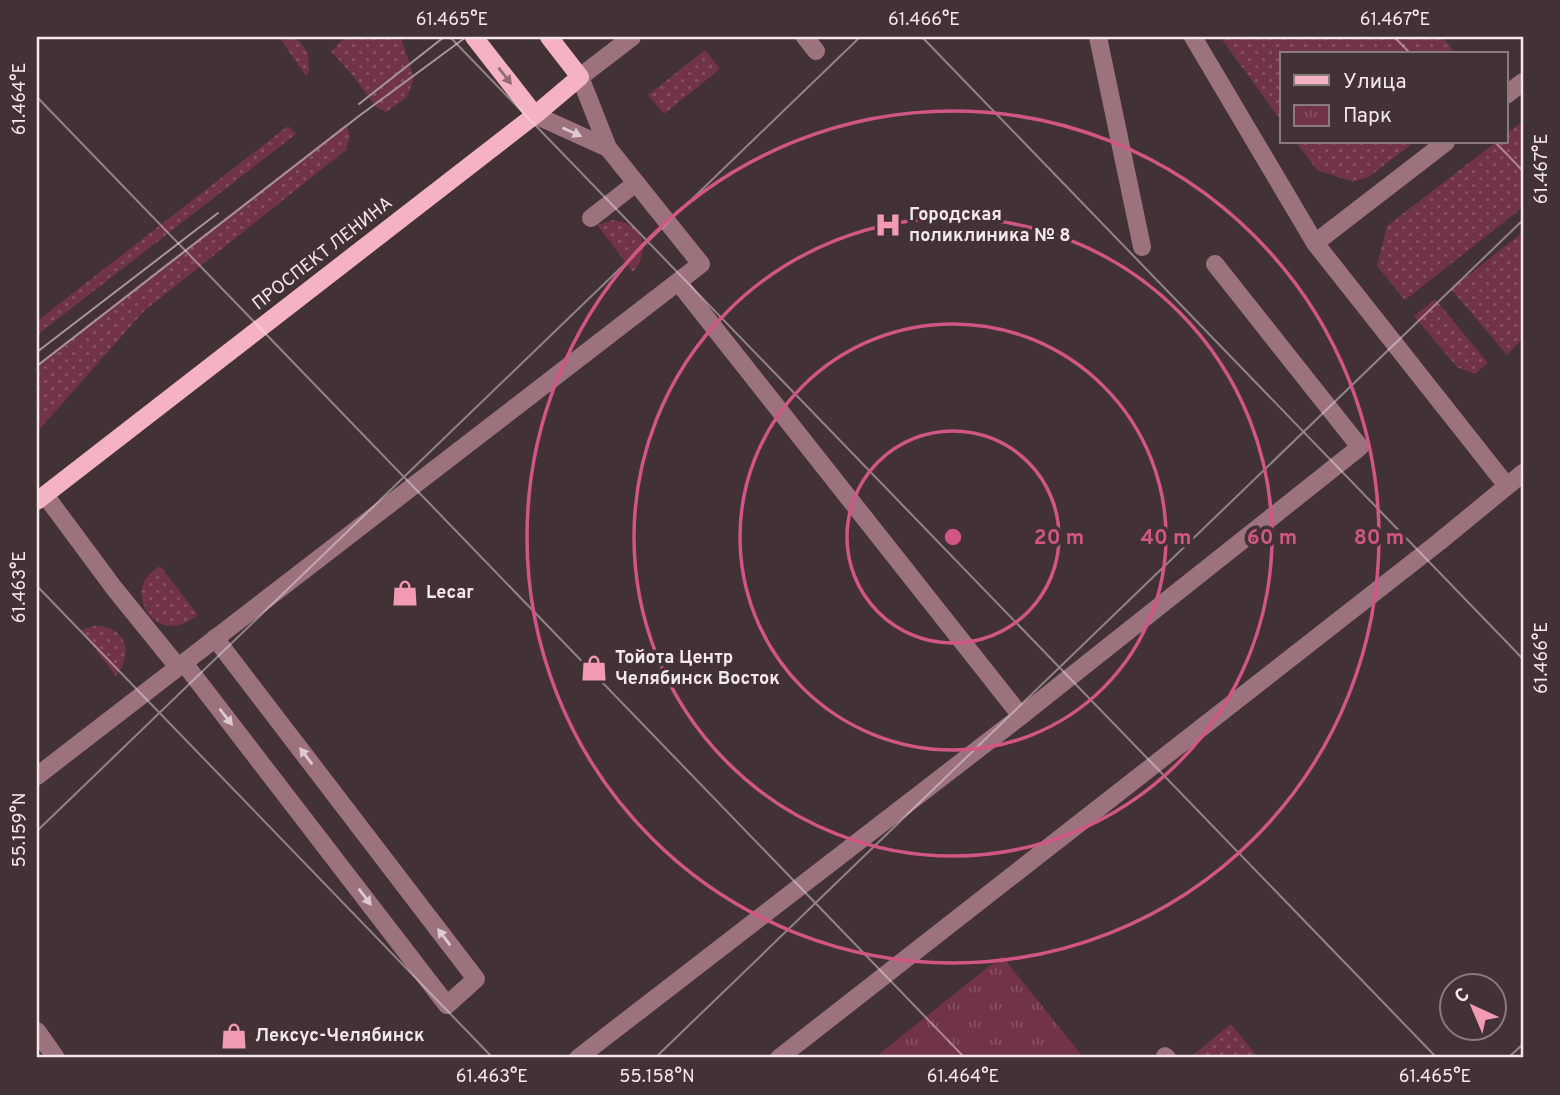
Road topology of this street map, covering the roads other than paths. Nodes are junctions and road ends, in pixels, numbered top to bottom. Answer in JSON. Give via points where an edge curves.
{"nodes":[{"id":1,"x":474,"y":37,"type":"edge"},
{"id":2,"x":549,"y":37,"type":"edge"},
{"id":3,"x":632,"y":37,"type":"edge"},
{"id":4,"x":1098,"y":37,"type":"edge"},
{"id":5,"x":1193,"y":37,"type":"edge"},
{"id":6,"x":580,"y":77,"type":"junction"},
{"id":7,"x":1523,"y":82,"type":"edge"},
{"id":8,"x":1508,"y":93,"type":"edge"},
{"id":9,"x":535,"y":115,"type":"junction"},
{"id":10,"x":1443,"y":144,"type":"edge"},
{"id":11,"x":608,"y":148,"type":"junction"},
{"id":12,"x":636,"y":183,"type":"junction"},
{"id":13,"x":591,"y":219,"type":"dead end"},
{"id":14,"x":1315,"y":243,"type":"junction"},
{"id":15,"x":1142,"y":247,"type":"dead end"},
{"id":16,"x":1215,"y":264,"type":"dead end"},
{"id":17,"x":678,"y":282,"type":"junction"},
{"id":18,"x":1523,"y":472,"type":"edge"},
{"id":19,"x":1507,"y":486,"type":"junction"},
{"id":20,"x":41,"y":498,"type":"edge"},
{"id":21,"x":215,"y":638,"type":"junction"},
{"id":22,"x":181,"y":665,"type":"junction"},
{"id":23,"x":1021,"y":716,"type":"junction"},
{"id":24,"x":37,"y":776,"type":"edge"},
{"id":25,"x":37,"y":1031,"type":"edge"},
{"id":26,"x":56,"y":1058,"type":"edge"},
{"id":27,"x":578,"y":1058,"type":"edge"},
{"id":28,"x":779,"y":1058,"type":"edge"}],
"edges":[{"from":1,"to":9,"type":"main road","one_way":true},
{"from":2,"to":6,"type":"main road"},
{"from":3,"to":6,"type":"street","name":"ПРОСПЕКТ ЛЕНИНА"},
{"from":4,"to":15,"type":"street"},
{"from":5,"to":14,"type":"street"},
{"from":6,"to":9,"type":"main road","name":"ПРОСПЕКТ ЛЕНИНА"},
{"from":6,"to":11,"type":"street"},
{"from":7,"to":8,"type":"street"},
{"from":9,"to":11,"type":"street","one_way":true},
{"from":9,"to":20,"type":"main road","name":"ПРОСПЕКТ ЛЕНИНА"},
{"from":10,"to":14,"type":"street"},
{"from":11,"to":12,"type":"street"},
{"from":12,"to":13,"type":"street"},
{"from":12,"to":17,"type":"street","via":[[701,264]]},
{"from":14,"to":19,"type":"street"},
{"from":16,"to":23,"type":"street","via":[[1360,447]]},
{"from":17,"to":21,"type":"street"},
{"from":17,"to":23,"type":"street"},
{"from":18,"to":19,"type":"street"},
{"from":19,"to":28,"type":"street"},
{"from":20,"to":22,"type":"street"},
{"from":21,"to":22,"type":"street"},
{"from":22,"to":21,"type":"street","one_way":true,"via":[[447,1005],[476,979]]},
{"from":22,"to":24,"type":"street"},
{"from":23,"to":27,"type":"street"},
{"from":25,"to":26,"type":"street"}]}
